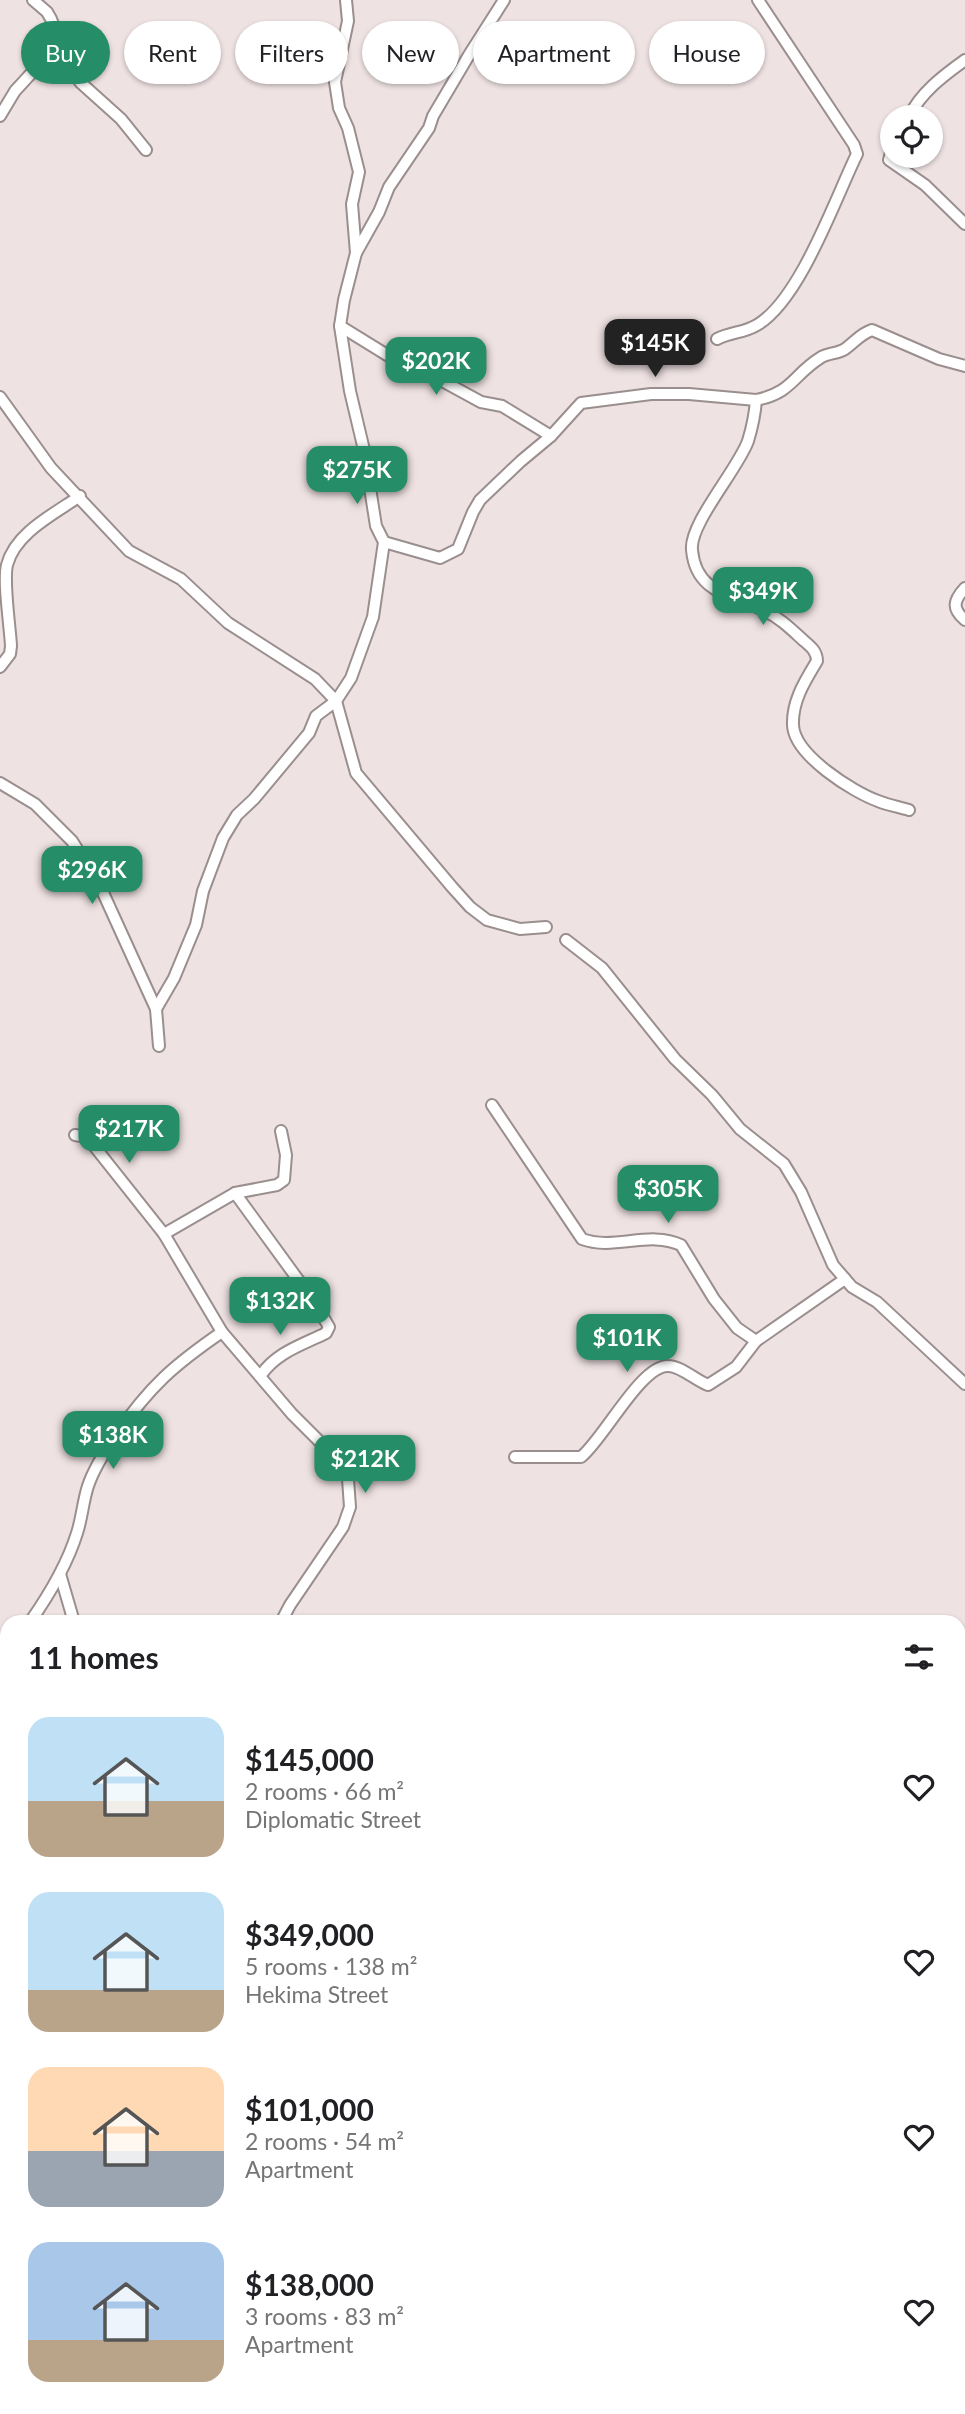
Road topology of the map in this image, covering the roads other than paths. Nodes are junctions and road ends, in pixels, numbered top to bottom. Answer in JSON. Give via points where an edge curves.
{"nodes":[{"id":1,"x":33,"y":0,"type":"edge"},
{"id":2,"x":346,"y":0,"type":"edge"},
{"id":3,"x":504,"y":0,"type":"edge"},
{"id":4,"x":758,"y":0,"type":"edge"},
{"id":5,"x":51,"y":21,"type":"edge"},
{"id":6,"x":965,"y":60,"type":"edge"},
{"id":7,"x":21,"y":84,"type":"edge"},
{"id":8,"x":81,"y":84,"type":"edge"},
{"id":9,"x":916,"y":105,"type":"edge"},
{"id":10,"x":0,"y":116,"type":"edge"},
{"id":11,"x":146,"y":150,"type":"dead end"},
{"id":12,"x":901,"y":168,"type":"edge"},
{"id":13,"x":965,"y":224,"type":"edge"},
{"id":14,"x":356,"y":253,"type":"junction"},
{"id":15,"x":340,"y":326,"type":"junction"},
{"id":16,"x":717,"y":339,"type":"dead end"},
{"id":17,"x":965,"y":366,"type":"edge"},
{"id":18,"x":756,"y":400,"type":"junction"},
{"id":19,"x":2,"y":401,"type":"edge"},
{"id":20,"x":551,"y":436,"type":"junction"},
{"id":21,"x":80,"y":496,"type":"junction"},
{"id":22,"x":384,"y":542,"type":"junction"},
{"id":23,"x":965,"y":588,"type":"edge"},
{"id":24,"x":965,"y":620,"type":"edge"},
{"id":25,"x":0,"y":667,"type":"edge"},
{"id":26,"x":336,"y":701,"type":"junction"},
{"id":27,"x":0,"y":783,"type":"edge"},
{"id":28,"x":909,"y":810,"type":"dead end"},
{"id":29,"x":546,"y":927,"type":"dead end"},
{"id":30,"x":566,"y":940,"type":"dead end"},
{"id":31,"x":156,"y":1009,"type":"junction"},
{"id":32,"x":159,"y":1046,"type":"dead end"},
{"id":33,"x":492,"y":1105,"type":"dead end"},
{"id":34,"x":281,"y":1131,"type":"dead end"},
{"id":35,"x":75,"y":1135,"type":"dead end"},
{"id":36,"x":235,"y":1193,"type":"junction"},
{"id":37,"x":164,"y":1234,"type":"junction"},
{"id":38,"x":845,"y":1279,"type":"junction"},
{"id":39,"x":222,"y":1332,"type":"junction"},
{"id":40,"x":756,"y":1341,"type":"junction"},
{"id":41,"x":261,"y":1376,"type":"junction"},
{"id":42,"x":965,"y":1384,"type":"edge"},
{"id":43,"x":514,"y":1457,"type":"dead end"},
{"id":44,"x":60,"y":1574,"type":"junction"},
{"id":45,"x":34,"y":1615,"type":"edge"},
{"id":46,"x":72,"y":1615,"type":"edge"},
{"id":47,"x":285,"y":1615,"type":"edge"}],
"edges":[{"from":1,"to":5,"type":"street"},
{"from":2,"to":14,"type":"street","via":[[348,21],[335,82],[359,172],[352,204]]},
{"from":3,"to":14,"type":"street","via":[[429,128],[388,187]]},
{"from":4,"to":16,"type":"street","via":[[857,154],[819,241],[775,310],[759,324]]},
{"from":6,"to":9,"type":"street"},
{"from":7,"to":10,"type":"street"},
{"from":8,"to":11,"type":"street","via":[[121,119]]},
{"from":12,"to":13,"type":"street"},
{"from":14,"to":15,"type":"street"},
{"from":15,"to":20,"type":"street","via":[[481,402],[502,405]]},
{"from":15,"to":22,"type":"street","via":[[376,526]]},
{"from":17,"to":18,"type":"street","via":[[872,330],[841,351],[822,356],[777,395]]},
{"from":18,"to":20,"type":"street","via":[[651,394],[581,403]]},
{"from":18,"to":28,"type":"street","via":[[748,442],[692,540],[696,564],[707,584],[719,593],[779,618],[815,650],[817,661],[794,705],[793,727],[800,747],[845,784]]},
{"from":19,"to":21,"type":"street","via":[[51,468]]},
{"from":20,"to":22,"type":"street","via":[[480,500],[458,549],[440,558]]},
{"from":21,"to":25,"type":"street","via":[[31,530],[11,555],[6,580],[11,646]]},
{"from":21,"to":26,"type":"street","via":[[129,551],[181,579],[228,623],[315,679]]},
{"from":22,"to":26,"type":"street","via":[[373,617],[351,678]]},
{"from":23,"to":24,"type":"street","via":[[954,605]]},
{"from":26,"to":29,"type":"street","via":[[356,773],[461,897],[488,919],[520,929]]},
{"from":26,"to":31,"type":"street","via":[[316,716],[309,733],[237,815],[223,838],[202,891],[196,925]]},
{"from":27,"to":31,"type":"street","via":[[35,804],[72,841],[100,886]]},
{"from":30,"to":38,"type":"street","via":[[602,968],[674,1059],[740,1129],[783,1164],[801,1192],[833,1265]]},
{"from":31,"to":32,"type":"street"},
{"from":33,"to":40,"type":"street","via":[[582,1239],[595,1244],[652,1238],[681,1245],[714,1299],[737,1328]]},
{"from":34,"to":36,"type":"street","via":[[286,1155],[284,1180]]},
{"from":35,"to":37,"type":"street","via":[[87,1137]]},
{"from":36,"to":37,"type":"street"},
{"from":36,"to":41,"type":"street","via":[[329,1327],[326,1333],[269,1363]]},
{"from":37,"to":39,"type":"street"},
{"from":38,"to":40,"type":"street"},
{"from":38,"to":42,"type":"street","via":[[887,1311]]},
{"from":39,"to":41,"type":"street"},
{"from":39,"to":44,"type":"street","via":[[157,1381],[104,1452]]},
{"from":40,"to":43,"type":"street","via":[[736,1367],[708,1385],[675,1367],[660,1367],[634,1390],[581,1457]]},
{"from":41,"to":47,"type":"street","via":[[339,1461],[348,1479],[350,1507],[343,1527]]},
{"from":44,"to":45,"type":"street"},
{"from":44,"to":46,"type":"street"}]}
